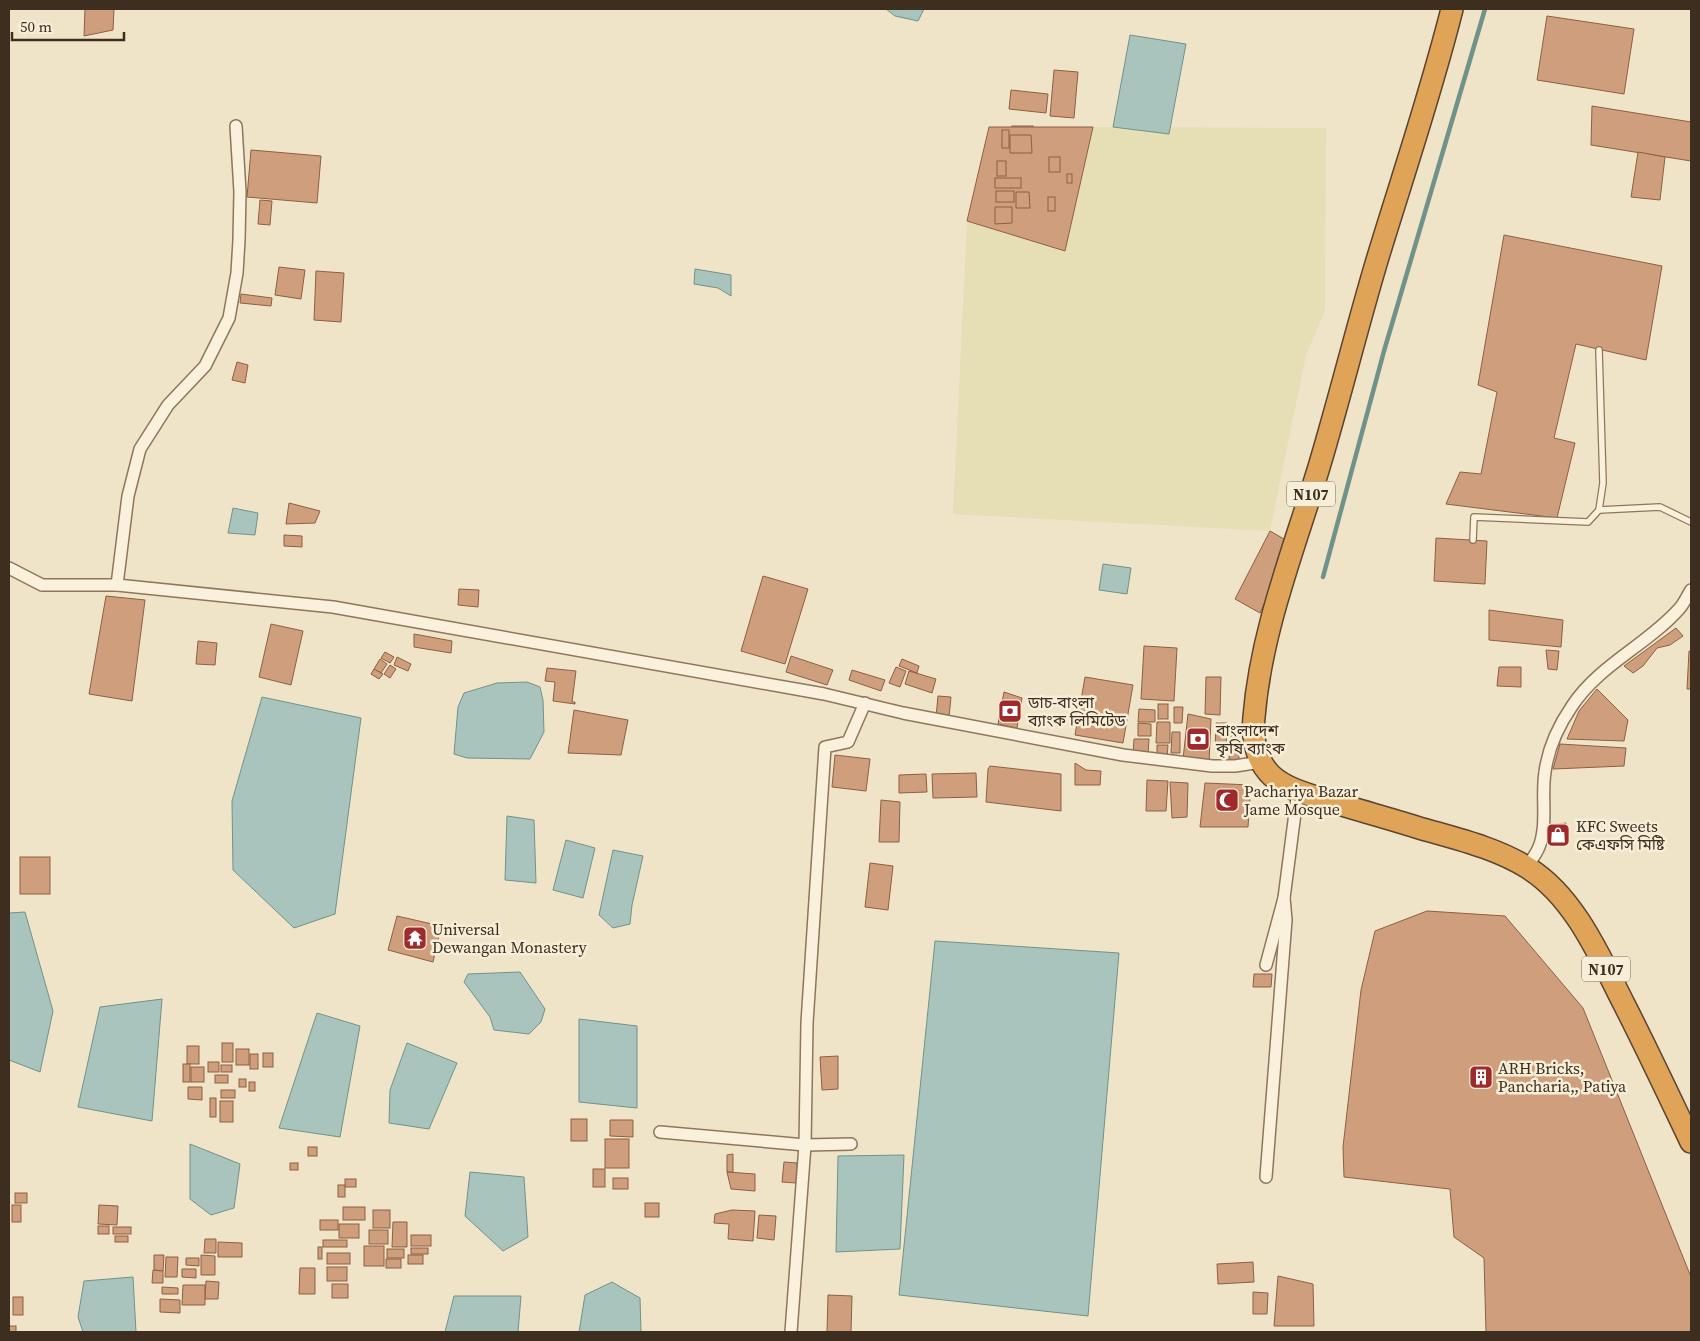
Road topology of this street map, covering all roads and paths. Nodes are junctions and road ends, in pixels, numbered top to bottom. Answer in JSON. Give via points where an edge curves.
{"nodes":[{"id":1,"x":1452,"y":9,"type":"edge"},
{"id":2,"x":236,"y":126,"type":"dead end"},
{"id":3,"x":1599,"y":350,"type":"dead end"},
{"id":4,"x":1599,"y":510,"type":"junction"},
{"id":5,"x":1691,"y":522,"type":"edge"},
{"id":6,"x":1473,"y":540,"type":"dead end"},
{"id":7,"x":9,"y":568,"type":"edge"},
{"id":8,"x":117,"y":585,"type":"junction"},
{"id":9,"x":1691,"y":590,"type":"edge"},
{"id":10,"x":865,"y":703,"type":"junction"},
{"id":11,"x":1261,"y":762,"type":"junction"},
{"id":12,"x":1298,"y":790,"type":"junction"},
{"id":13,"x":1528,"y":867,"type":"junction"},
{"id":14,"x":1284,"y":898,"type":"junction"},
{"id":15,"x":1266,"y":965,"type":"dead end"},
{"id":16,"x":660,"y":1132,"type":"dead end"},
{"id":17,"x":1691,"y":1142,"type":"edge"},
{"id":18,"x":851,"y":1144,"type":"dead end"},
{"id":19,"x":805,"y":1145,"type":"junction"},
{"id":20,"x":1266,"y":1177,"type":"dead end"},
{"id":21,"x":791,"y":1332,"type":"edge"}],
"edges":[{"from":1,"to":11,"type":"highway","number":"N107","via":[[1268,634],[1259,674],[1254,722],[1255,743]]},
{"from":2,"to":8,"type":"street","via":[[239,240],[229,318],[205,366],[168,405],[140,449],[128,496]]},
{"from":3,"to":4,"type":"lane","via":[[1603,483]]},
{"from":4,"to":5,"type":"lane","via":[[1660,507]]},
{"from":4,"to":6,"type":"lane","via":[[1588,522],[1474,517]]},
{"from":7,"to":8,"type":"street","via":[[42,585]]},
{"from":8,"to":10,"type":"street","via":[[334,607]]},
{"from":9,"to":13,"type":"street","via":[[1679,609],[1601,673],[1572,705],[1550,750],[1539,847]]},
{"from":10,"to":11,"type":"street","via":[[1122,755],[1212,766]]},
{"from":10,"to":19,"type":"street","via":[[848,742],[825,747],[807,1023]]},
{"from":11,"to":12,"type":"highway","number":"N107","via":[[1272,777]]},
{"from":12,"to":13,"type":"highway","number":"N107","via":[[1470,843]]},
{"from":12,"to":14,"type":"street"},
{"from":13,"to":17,"type":"highway","number":"N107","via":[[1560,895],[1584,930]]},
{"from":14,"to":15,"type":"street"},
{"from":14,"to":20,"type":"street","via":[[1286,920]]},
{"from":16,"to":19,"type":"street"},
{"from":18,"to":19,"type":"street"},
{"from":19,"to":21,"type":"street"}]}
